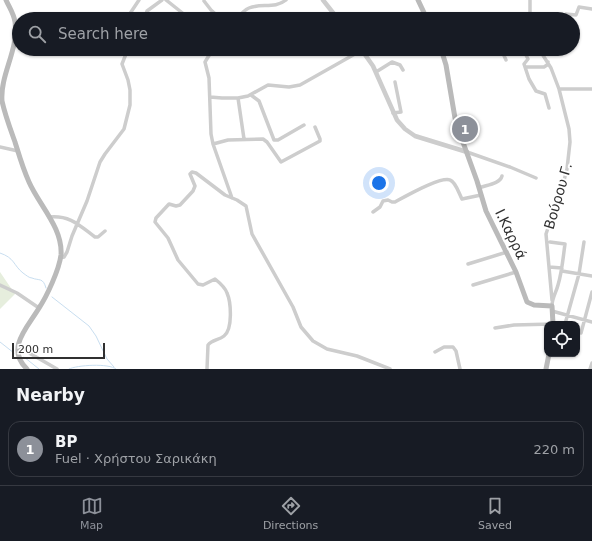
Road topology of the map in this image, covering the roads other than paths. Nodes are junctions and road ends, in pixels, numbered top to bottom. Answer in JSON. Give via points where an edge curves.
{"nodes":[{"id":1,"x":6,"y":0,"type":"edge"},
{"id":2,"x":139,"y":0,"type":"edge"},
{"id":3,"x":162,"y":0,"type":"edge"},
{"id":4,"x":166,"y":0,"type":"edge"},
{"id":5,"x":286,"y":0,"type":"edge"},
{"id":6,"x":323,"y":0,"type":"edge"},
{"id":7,"x":418,"y":0,"type":"edge"},
{"id":8,"x":530,"y":0,"type":"edge"},
{"id":9,"x":204,"y":1,"type":"edge"},
{"id":10,"x":592,"y":9,"type":"edge"},
{"id":11,"x":131,"y":12,"type":"edge"},
{"id":12,"x":146,"y":12,"type":"edge"},
{"id":13,"x":181,"y":12,"type":"edge"},
{"id":14,"x":213,"y":12,"type":"edge"},
{"id":15,"x":243,"y":12,"type":"edge"},
{"id":16,"x":332,"y":12,"type":"edge"},
{"id":17,"x":424,"y":12,"type":"edge"},
{"id":18,"x":530,"y":12,"type":"edge"},
{"id":19,"x":577,"y":12,"type":"edge"},
{"id":20,"x":12,"y":14,"type":"edge"},
{"id":21,"x":12,"y":46,"type":"edge"},
{"id":22,"x":125,"y":56,"type":"edge"},
{"id":23,"x":209,"y":56,"type":"edge"},
{"id":24,"x":351,"y":56,"type":"edge"},
{"id":25,"x":366,"y":56,"type":"edge"},
{"id":26,"x":443,"y":56,"type":"edge"},
{"id":27,"x":504,"y":56,"type":"edge"},
{"id":28,"x":526,"y":56,"type":"edge"},
{"id":29,"x":544,"y":56,"type":"edge"},
{"id":30,"x":506,"y":60,"type":"dead end"},
{"id":31,"x":548,"y":62,"type":"junction"},
{"id":32,"x":526,"y":67,"type":"junction"},
{"id":33,"x":403,"y":70,"type":"dead end"},
{"id":34,"x":376,"y":72,"type":"junction"},
{"id":35,"x":395,"y":82,"type":"dead end"},
{"id":36,"x":559,"y":89,"type":"junction"},
{"id":37,"x":592,"y":89,"type":"edge"},
{"id":38,"x":251,"y":95,"type":"junction"},
{"id":39,"x":210,"y":97,"type":"junction"},
{"id":40,"x":238,"y":98,"type":"junction"},
{"id":41,"x":549,"y":108,"type":"dead end"},
{"id":42,"x":393,"y":113,"type":"junction"},
{"id":43,"x":304,"y":126,"type":"dead end"},
{"id":44,"x":315,"y":127,"type":"dead end"},
{"id":45,"x":244,"y":139,"type":"junction"},
{"id":46,"x":213,"y":144,"type":"junction"},
{"id":47,"x":0,"y":147,"type":"edge"},
{"id":48,"x":18,"y":151,"type":"junction"},
{"id":49,"x":467,"y":152,"type":"junction"},
{"id":50,"x":502,"y":176,"type":"dead end"},
{"id":51,"x":536,"y":178,"type":"dead end"},
{"id":52,"x":479,"y":188,"type":"junction"},
{"id":53,"x":481,"y":195,"type":"junction"},
{"id":54,"x":232,"y":198,"type":"junction"},
{"id":55,"x":373,"y":212,"type":"dead end"},
{"id":56,"x":49,"y":217,"type":"junction"},
{"id":57,"x":78,"y":224,"type":"junction"},
{"id":58,"x":105,"y":230,"type":"dead end"},
{"id":59,"x":550,"y":242,"type":"dead end"},
{"id":60,"x":584,"y":242,"type":"dead end"},
{"id":61,"x":507,"y":252,"type":"junction"},
{"id":62,"x":60,"y":258,"type":"junction"},
{"id":63,"x":468,"y":264,"type":"dead end"},
{"id":64,"x":549,"y":267,"type":"junction"},
{"id":65,"x":562,"y":270,"type":"junction"},
{"id":66,"x":516,"y":272,"type":"junction"},
{"id":67,"x":579,"y":274,"type":"junction"},
{"id":68,"x":592,"y":276,"type":"edge"},
{"id":69,"x":0,"y":285,"type":"edge"},
{"id":70,"x":473,"y":285,"type":"dead end"},
{"id":71,"x":592,"y":292,"type":"edge"},
{"id":72,"x":552,"y":306,"type":"junction"},
{"id":73,"x":39,"y":308,"type":"junction"},
{"id":74,"x":567,"y":315,"type":"junction"},
{"id":75,"x":584,"y":320,"type":"junction"},
{"id":76,"x":553,"y":321,"type":"edge"},
{"id":77,"x":566,"y":321,"type":"edge"},
{"id":78,"x":592,"y":322,"type":"edge"},
{"id":79,"x":544,"y":324,"type":"edge"},
{"id":80,"x":495,"y":328,"type":"dead end"},
{"id":81,"x":581,"y":334,"type":"dead end"},
{"id":82,"x":18,"y":345,"type":"junction"},
{"id":83,"x":435,"y":352,"type":"dead end"},
{"id":84,"x":548,"y":357,"type":"edge"},
{"id":85,"x":592,"y":363,"type":"edge"},
{"id":86,"x":27,"y":369,"type":"edge"},
{"id":87,"x":57,"y":369,"type":"edge"},
{"id":88,"x":207,"y":369,"type":"edge"},
{"id":89,"x":390,"y":369,"type":"edge"},
{"id":90,"x":460,"y":369,"type":"edge"},
{"id":91,"x":546,"y":369,"type":"edge"},
{"id":92,"x":590,"y":369,"type":"edge"}],
"edges":[{"from":1,"to":20,"type":"main road"},
{"from":2,"to":11,"type":"street"},
{"from":3,"to":12,"type":"street"},
{"from":4,"to":13,"type":"street"},
{"from":5,"to":15,"type":"street","via":[[277,5],[262,5]]},
{"from":6,"to":16,"type":"street"},
{"from":7,"to":17,"type":"main road"},
{"from":8,"to":18,"type":"street"},
{"from":9,"to":14,"type":"street"},
{"from":10,"to":19,"type":"street","via":[[579,7]]},
{"from":21,"to":48,"type":"main road","via":[[1,79],[0,94]]},
{"from":22,"to":57,"type":"street","via":[[122,64],[129,83],[130,105],[124,129],[100,162]]},
{"from":23,"to":39,"type":"street","via":[[205,62]]},
{"from":24,"to":38,"type":"street","via":[[300,85],[268,85]]},
{"from":25,"to":34,"type":"street"},
{"from":26,"to":49,"type":"main road","name":"Ι.Καρρά","via":[[455,118]]},
{"from":27,"to":30,"type":"street"},
{"from":28,"to":32,"type":"street","via":[[528,59],[524,63]]},
{"from":29,"to":31,"type":"street","name":"Βούρου Γ."},
{"from":31,"to":32,"type":"street","via":[[544,67]]},
{"from":31,"to":36,"type":"street","name":"Βούρου Γ."},
{"from":32,"to":41,"type":"street","via":[[534,89],[545,94]]},
{"from":33,"to":34,"type":"street","via":[[400,65],[392,62]]},
{"from":34,"to":42,"type":"street"},
{"from":35,"to":42,"type":"street","via":[[401,112]]},
{"from":36,"to":37,"type":"street"},
{"from":36,"to":64,"type":"street","name":"Βούρου Γ.","via":[[569,129],[570,147],[565,178],[546,234]]},
{"from":38,"to":40,"type":"street"},
{"from":38,"to":43,"type":"street","via":[[259,101],[274,140]]},
{"from":39,"to":40,"type":"street"},
{"from":39,"to":46,"type":"street"},
{"from":40,"to":45,"type":"street"},
{"from":42,"to":49,"type":"street","via":[[400,125],[413,135]]},
{"from":44,"to":45,"type":"street","via":[[320,141],[281,162],[264,140]]},
{"from":45,"to":46,"type":"street"},
{"from":46,"to":54,"type":"street"},
{"from":47,"to":48,"type":"street"},
{"from":48,"to":56,"type":"main road","via":[[29,182]]},
{"from":49,"to":51,"type":"street"},
{"from":49,"to":52,"type":"main road","name":"Ι.Καρρά"},
{"from":50,"to":52,"type":"street","via":[[498,182]]},
{"from":52,"to":53,"type":"main road","name":"Ι.Καρρά"},
{"from":53,"to":55,"type":"street","via":[[462,199],[454,182],[446,180],[421,188],[395,202],[382,201],[380,207]]},
{"from":53,"to":61,"type":"main road","name":"Ι.Καρρά","via":[[491,224]]},
{"from":54,"to":88,"type":"street","via":[[192,172],[190,174],[195,186],[193,191],[181,205],[169,204],[156,218],[155,224],[168,238],[178,260],[198,284],[203,286],[215,279],[224,287],[228,296],[231,317],[227,333],[208,345]]},
{"from":54,"to":89,"type":"street","via":[[246,208],[255,239],[293,307],[301,327],[313,341],[327,349],[357,356]]},
{"from":56,"to":57,"type":"street","via":[[66,218]]},
{"from":56,"to":62,"type":"main road","via":[[59,239]]},
{"from":57,"to":58,"type":"street","via":[[95,238]]},
{"from":57,"to":62,"type":"street","via":[[67,252]]},
{"from":59,"to":65,"type":"street","via":[[565,244]]},
{"from":60,"to":67,"type":"street"},
{"from":61,"to":63,"type":"street"},
{"from":61,"to":66,"type":"main road","name":"Ι.Καρρά"},
{"from":62,"to":73,"type":"main road","via":[[56,274]]},
{"from":64,"to":65,"type":"street"},
{"from":64,"to":72,"type":"street","name":"Βούρου Γ."},
{"from":65,"to":67,"type":"street"},
{"from":65,"to":72,"type":"street"},
{"from":66,"to":70,"type":"street"},
{"from":66,"to":72,"type":"main road","name":"Ι.Καρρά","via":[[528,304]]},
{"from":67,"to":68,"type":"street"},
{"from":67,"to":74,"type":"street"},
{"from":69,"to":73,"type":"street"},
{"from":71,"to":75,"type":"street"},
{"from":72,"to":74,"type":"street"},
{"from":72,"to":76,"type":"main road"},
{"from":73,"to":82,"type":"main road","via":[[21,334]]},
{"from":74,"to":75,"type":"street"},
{"from":74,"to":77,"type":"street"},
{"from":75,"to":78,"type":"street"},
{"from":75,"to":81,"type":"street"},
{"from":79,"to":80,"type":"street"},
{"from":82,"to":86,"type":"main road","via":[[20,361]]},
{"from":82,"to":87,"type":"street"},
{"from":83,"to":90,"type":"street","via":[[444,347],[453,347]]},
{"from":84,"to":91,"type":"main road"},
{"from":85,"to":92,"type":"street"}]}
